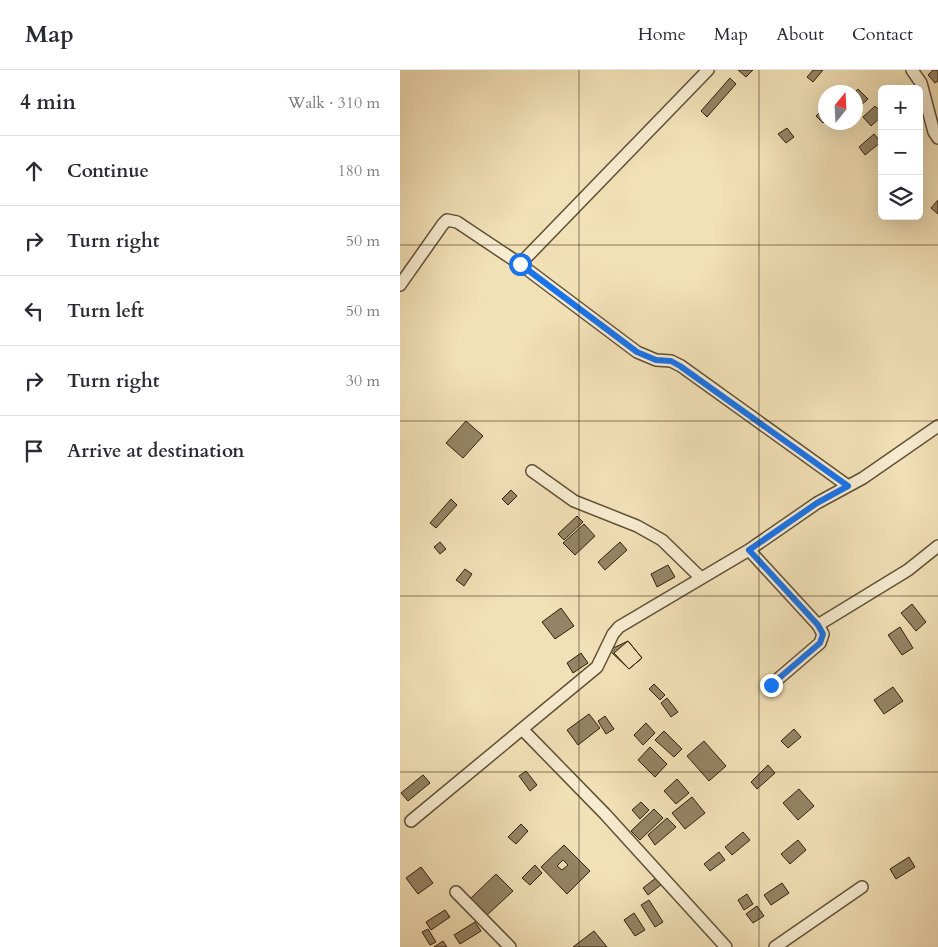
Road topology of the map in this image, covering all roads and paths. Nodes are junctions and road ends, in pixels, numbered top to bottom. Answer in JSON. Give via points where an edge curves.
{"nodes":[{"id":1,"x":708,"y":70,"type":"edge"},
{"id":2,"x":912,"y":70,"type":"edge"},
{"id":3,"x":938,"y":138,"type":"edge"},
{"id":4,"x":520,"y":264,"type":"junction"},
{"id":5,"x":400,"y":285,"type":"edge"},
{"id":6,"x":938,"y":426,"type":"edge"},
{"id":7,"x":532,"y":471,"type":"dead end"},
{"id":8,"x":848,"y":486,"type":"junction"},
{"id":9,"x":938,"y":546,"type":"edge"},
{"id":10,"x":749,"y":550,"type":"junction"},
{"id":11,"x":701,"y":578,"type":"junction"},
{"id":12,"x":818,"y":625,"type":"junction"},
{"id":13,"x":771,"y":685,"type":"dead end"},
{"id":14,"x":522,"y":729,"type":"junction"},
{"id":15,"x":411,"y":821,"type":"dead end"},
{"id":16,"x":862,"y":887,"type":"dead end"},
{"id":17,"x":456,"y":892,"type":"dead end"},
{"id":18,"x":510,"y":947,"type":"edge"},
{"id":19,"x":726,"y":947,"type":"edge"},
{"id":20,"x":775,"y":947,"type":"edge"}],
"edges":[{"from":1,"to":4,"type":"street"},
{"from":2,"to":3,"type":"street","via":[[921,83]]},
{"from":4,"to":5,"type":"street","via":[[458,222],[447,220]]},
{"from":4,"to":8,"type":"street","via":[[637,352],[680,366]]},
{"from":6,"to":8,"type":"street"},
{"from":7,"to":11,"type":"street","via":[[574,501],[662,540]]},
{"from":8,"to":10,"type":"street","via":[[817,503]]},
{"from":9,"to":12,"type":"street","via":[[908,570]]},
{"from":10,"to":11,"type":"street"},
{"from":10,"to":12,"type":"street"},
{"from":11,"to":14,"type":"street","via":[[619,627],[612,634],[597,667]]},
{"from":12,"to":13,"type":"street","via":[[823,634],[820,643]]},
{"from":14,"to":15,"type":"street"},
{"from":14,"to":19,"type":"street","via":[[605,814]]},
{"from":16,"to":20,"type":"street"},
{"from":17,"to":18,"type":"street"}]}
